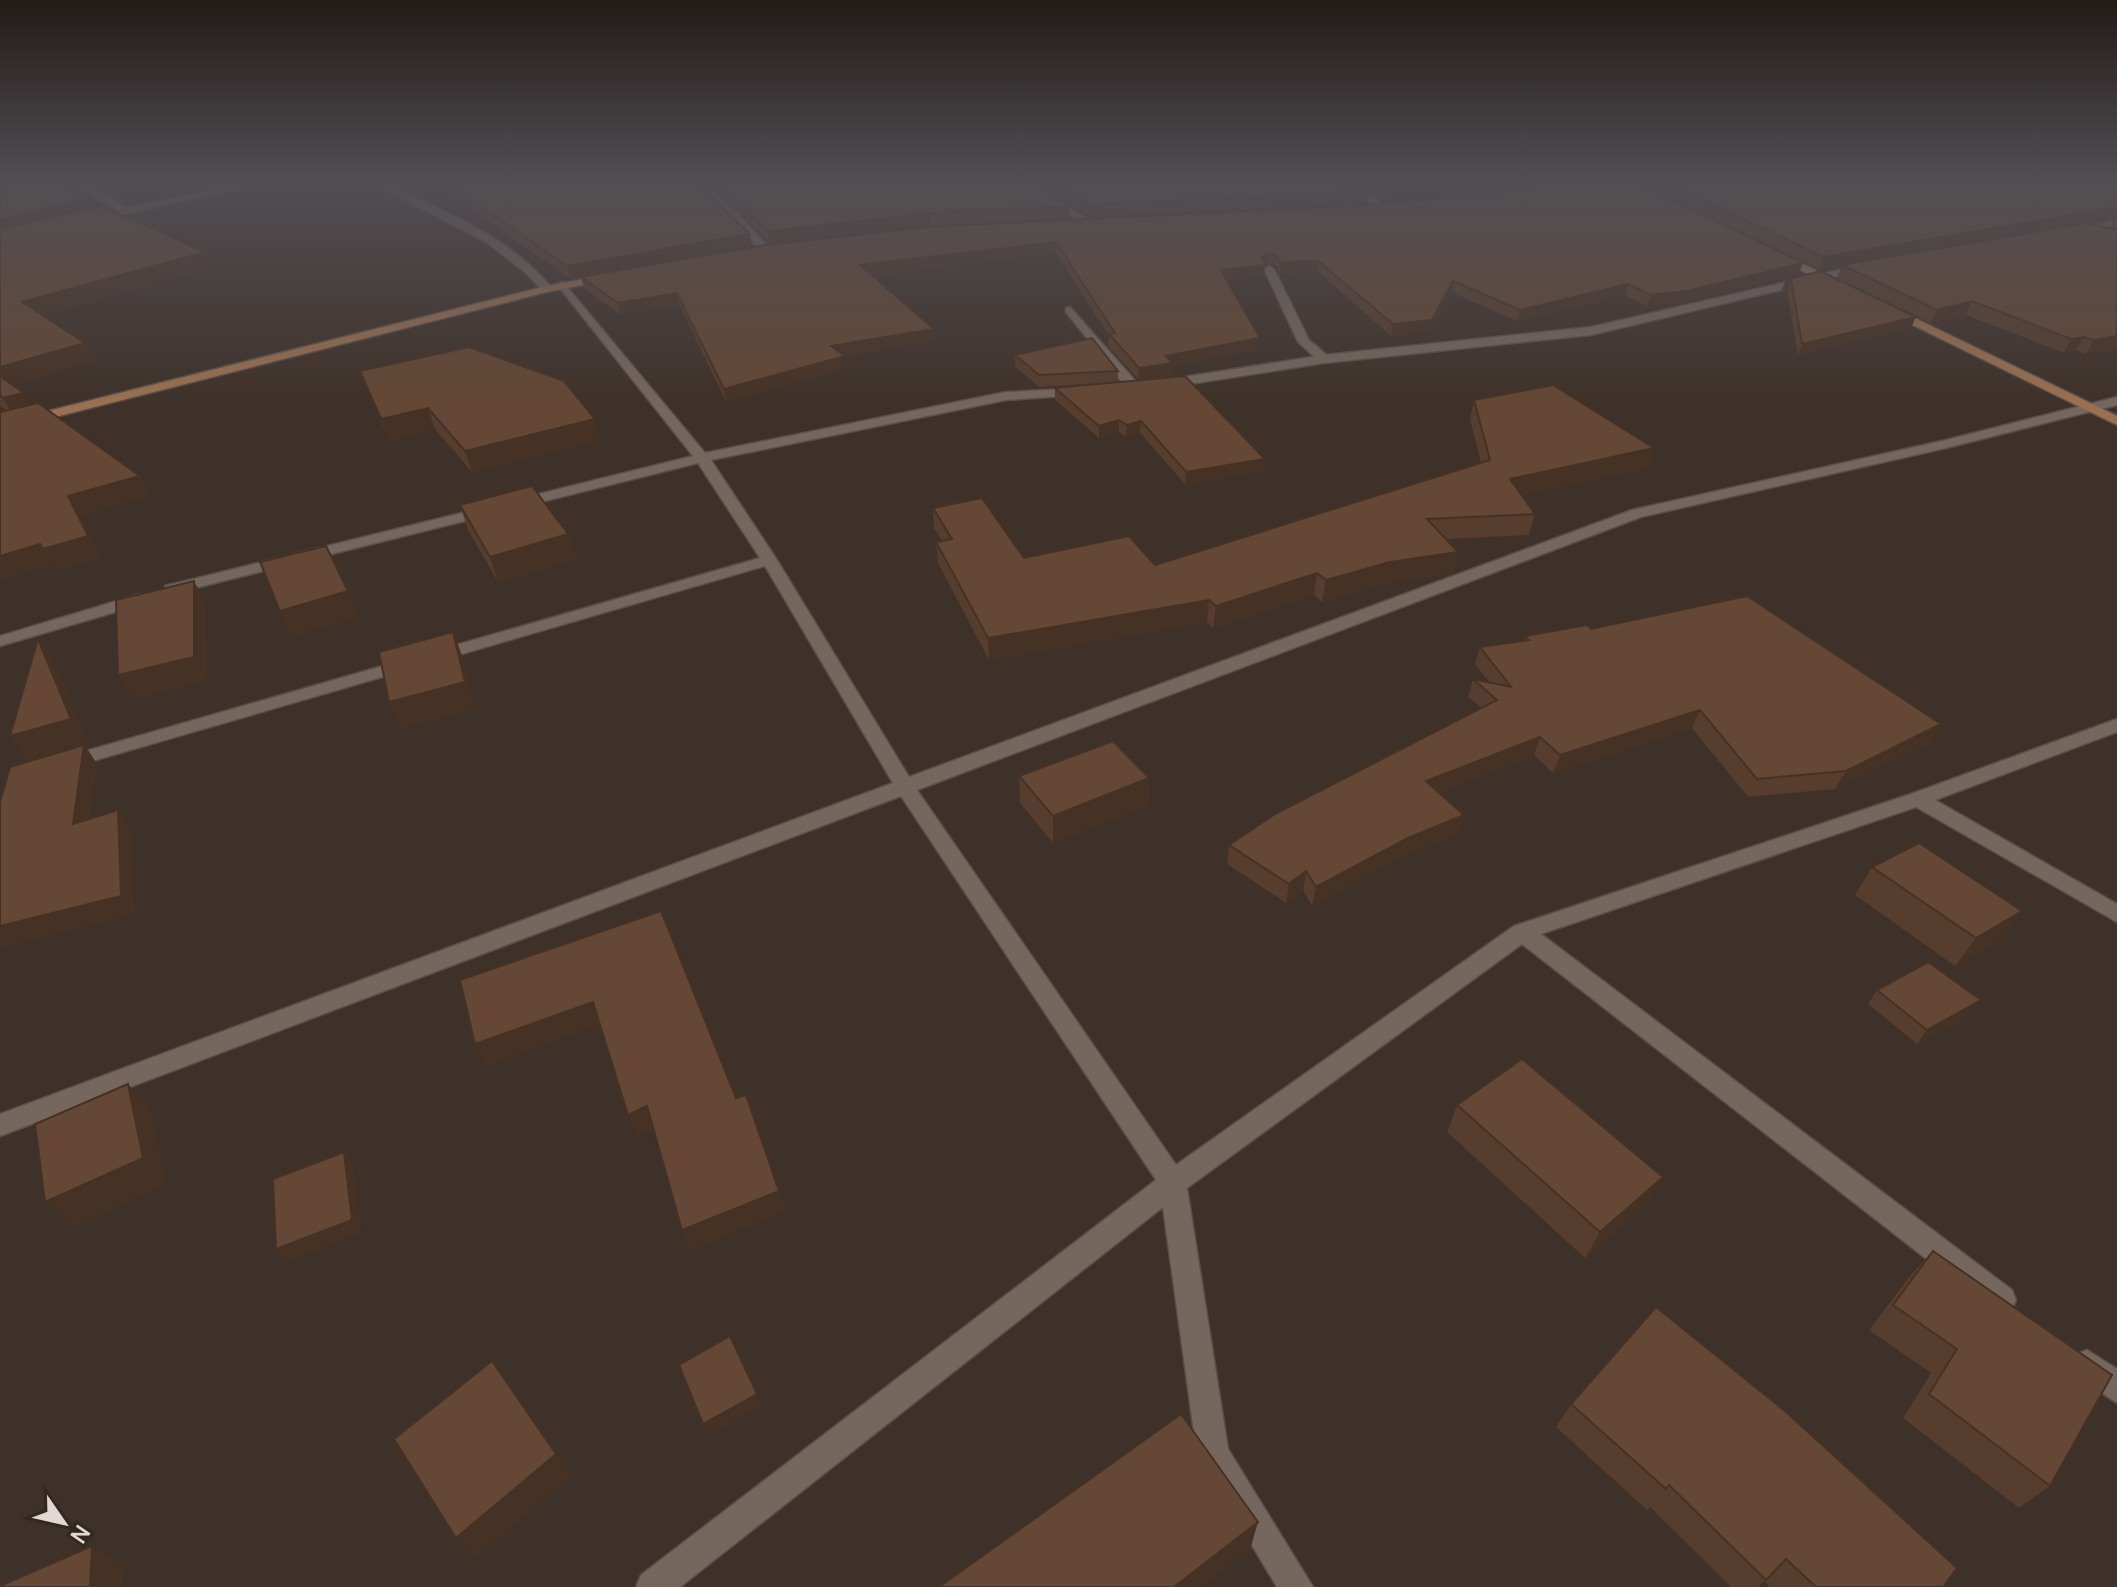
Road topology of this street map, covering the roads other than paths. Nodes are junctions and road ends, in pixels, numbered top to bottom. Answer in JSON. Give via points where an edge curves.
{"nodes":[{"id":1,"x":515,"y":257,"type":"edge"},
{"id":2,"x":1781,"y":257,"type":"edge"},
{"id":3,"x":1875,"y":266,"type":"edge"},
{"id":4,"x":1269,"y":269,"type":"edge"},
{"id":5,"x":626,"y":275,"type":"edge"},
{"id":6,"x":1819,"y":275,"type":"junction"},
{"id":7,"x":555,"y":287,"type":"junction"},
{"id":8,"x":1847,"y":289,"type":"edge"},
{"id":9,"x":1875,"y":303,"type":"edge"},
{"id":10,"x":1070,"y":310,"type":"dead end"},
{"id":11,"x":1324,"y":359,"type":"junction"},
{"id":12,"x":1091,"y":391,"type":"edge"},
{"id":13,"x":2117,"y":401,"type":"edge"},
{"id":14,"x":2088,"y":406,"type":"junction"},
{"id":15,"x":0,"y":411,"type":"edge"},
{"id":16,"x":2117,"y":421,"type":"edge"},
{"id":17,"x":5,"y":426,"type":"edge"},
{"id":18,"x":702,"y":458,"type":"junction"},
{"id":19,"x":769,"y":560,"type":"junction"},
{"id":20,"x":0,"y":641,"type":"edge"},
{"id":21,"x":2117,"y":725,"type":"edge"},
{"id":22,"x":45,"y":769,"type":"edge"},
{"id":23,"x":903,"y":784,"type":"junction"},
{"id":24,"x":1918,"y":799,"type":"junction"},
{"id":25,"x":2117,"y":914,"type":"edge"},
{"id":26,"x":1522,"y":932,"type":"junction"},
{"id":27,"x":0,"y":1125,"type":"edge"},
{"id":28,"x":1173,"y":1183,"type":"junction"},
{"id":29,"x":2028,"y":1320,"type":"edge"},
{"id":30,"x":2066,"y":1349,"type":"edge"},
{"id":31,"x":2117,"y":1388,"type":"edge"},
{"id":32,"x":653,"y":1587,"type":"edge"},
{"id":33,"x":1296,"y":1587,"type":"edge"}],
"edges":[{"from":1,"to":7,"type":"street"},
{"from":2,"to":6,"type":"street"},
{"from":3,"to":6,"type":"street"},
{"from":4,"to":11,"type":"street","via":[[1304,342]]},
{"from":5,"to":7,"type":"street"},
{"from":6,"to":8,"type":"street"},
{"from":6,"to":11,"type":"street","via":[[1591,331]]},
{"from":7,"to":17,"type":"street"},
{"from":7,"to":18,"type":"street"},
{"from":9,"to":14,"type":"street"},
{"from":10,"to":11,"type":"street","via":[[1126,388]]},
{"from":12,"to":18,"type":"street","via":[[1006,396]]},
{"from":13,"to":14,"type":"street"},
{"from":14,"to":16,"type":"street"},
{"from":14,"to":23,"type":"street","via":[[1946,444],[1637,513]]},
{"from":15,"to":17,"type":"street"},
{"from":18,"to":19,"type":"street"},
{"from":18,"to":20,"type":"street","via":[[220,574]]},
{"from":19,"to":22,"type":"street"},
{"from":19,"to":23,"type":"street"},
{"from":21,"to":24,"type":"street"},
{"from":23,"to":27,"type":"street"},
{"from":23,"to":28,"type":"street"},
{"from":24,"to":25,"type":"street"},
{"from":24,"to":26,"type":"street"},
{"from":26,"to":28,"type":"street"},
{"from":26,"to":29,"type":"street"},
{"from":28,"to":32,"type":"street"},
{"from":28,"to":33,"type":"street","via":[[1213,1454]]},
{"from":30,"to":31,"type":"street"}]}
